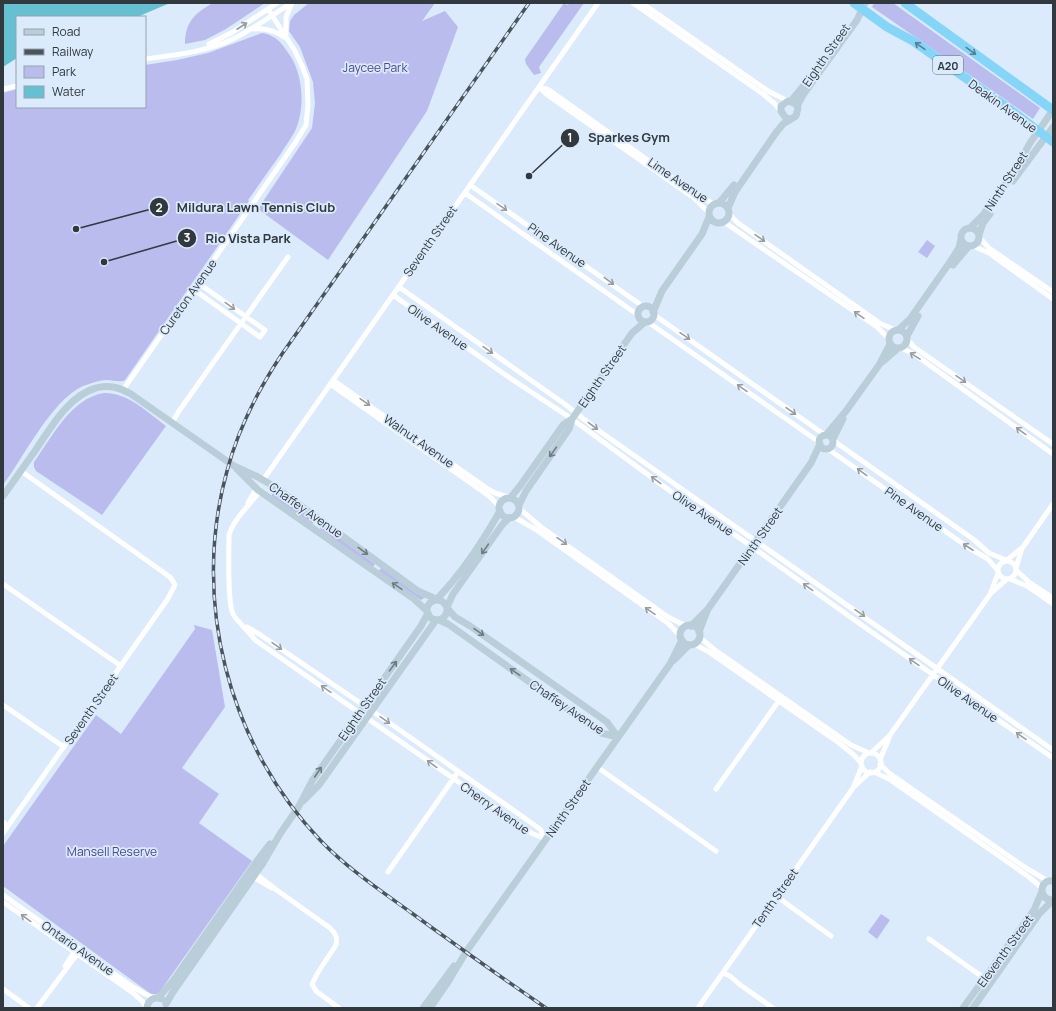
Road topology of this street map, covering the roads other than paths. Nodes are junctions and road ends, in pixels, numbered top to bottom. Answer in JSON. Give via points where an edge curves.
{"nodes":[{"id":1,"x":277,"y":3,"type":"edge"},
{"id":2,"x":292,"y":3,"type":"edge"},
{"id":3,"x":598,"y":3,"type":"edge"},
{"id":4,"x":633,"y":3,"type":"edge"},
{"id":5,"x":642,"y":3,"type":"edge"},
{"id":6,"x":905,"y":3,"type":"edge"},
{"id":7,"x":860,"y":5,"type":"edge"},
{"id":8,"x":268,"y":9,"type":"junction"},
{"id":9,"x":272,"y":15,"type":"junction"},
{"id":10,"x":252,"y":29,"type":"junction"},
{"id":11,"x":286,"y":39,"type":"junction"},
{"id":12,"x":196,"y":51,"type":"junction"},
{"id":13,"x":146,"y":59,"type":"edge"},
{"id":14,"x":16,"y":86,"type":"edge"},
{"id":15,"x":539,"y":87,"type":"junction"},
{"id":16,"x":3,"y":89,"type":"edge"},
{"id":17,"x":789,"y":101,"type":"junction"},
{"id":18,"x":797,"y":106,"type":"junction"},
{"id":19,"x":1053,"y":110,"type":"edge"},
{"id":20,"x":781,"y":112,"type":"junction"},
{"id":21,"x":790,"y":119,"type":"junction"},
{"id":22,"x":1053,"y":127,"type":"edge"},
{"id":23,"x":1046,"y":136,"type":"edge"},
{"id":24,"x":470,"y":185,"type":"junction"},
{"id":25,"x":465,"y":193,"type":"junction"},
{"id":26,"x":482,"y":193,"type":"junction"},
{"id":27,"x":476,"y":201,"type":"junction"},
{"id":28,"x":716,"y":203,"type":"junction"},
{"id":29,"x":728,"y":211,"type":"junction"},
{"id":30,"x":709,"y":214,"type":"junction"},
{"id":31,"x":721,"y":223,"type":"junction"},
{"id":32,"x":970,"y":228,"type":"junction"},
{"id":33,"x":702,"y":234,"type":"junction"},
{"id":34,"x":979,"y":236,"type":"junction"},
{"id":35,"x":961,"y":239,"type":"junction"},
{"id":36,"x":971,"y":246,"type":"junction"},
{"id":37,"x":288,"y":256,"type":"dead end"},
{"id":38,"x":198,"y":283,"type":"junction"},
{"id":39,"x":399,"y":287,"type":"junction"},
{"id":40,"x":193,"y":289,"type":"junction"},
{"id":41,"x":662,"y":290,"type":"junction"},
{"id":42,"x":1053,"y":292,"type":"edge"},
{"id":43,"x":393,"y":295,"type":"junction"},
{"id":44,"x":1053,"y":299,"type":"edge"},
{"id":45,"x":635,"y":300,"type":"junction"},
{"id":46,"x":645,"y":307,"type":"junction"},
{"id":47,"x":629,"y":309,"type":"junction"},
{"id":48,"x":653,"y":313,"type":"junction"},
{"id":49,"x":244,"y":316,"type":"junction"},
{"id":50,"x":638,"y":316,"type":"junction"},
{"id":51,"x":646,"y":322,"type":"junction"},
{"id":52,"x":240,"y":323,"type":"junction"},
{"id":53,"x":897,"y":330,"type":"junction"},
{"id":54,"x":632,"y":333,"type":"junction"},
{"id":55,"x":907,"y":338,"type":"junction"},
{"id":56,"x":889,"y":342,"type":"junction"},
{"id":57,"x":899,"y":349,"type":"junction"},
{"id":58,"x":879,"y":365,"type":"junction"},
{"id":59,"x":331,"y":382,"type":"junction"},
{"id":60,"x":123,"y":390,"type":"junction"},
{"id":61,"x":775,"y":400,"type":"junction"},
{"id":62,"x":770,"y":407,"type":"junction"},
{"id":63,"x":846,"y":412,"type":"junction"},
{"id":64,"x":574,"y":416,"type":"junction"},
{"id":65,"x":172,"y":423,"type":"junction"},
{"id":66,"x":825,"y":435,"type":"junction"},
{"id":67,"x":833,"y":440,"type":"junction"},
{"id":68,"x":1053,"y":444,"type":"edge"},
{"id":69,"x":823,"y":446,"type":"junction"},
{"id":70,"x":1053,"y":454,"type":"edge"},
{"id":71,"x":234,"y":466,"type":"junction"},
{"id":72,"x":21,"y":471,"type":"junction"},
{"id":73,"x":263,"y":480,"type":"junction"},
{"id":74,"x":900,"y":488,"type":"junction"},
{"id":75,"x":258,"y":490,"type":"junction"},
{"id":76,"x":3,"y":496,"type":"edge"},
{"id":77,"x":894,"y":496,"type":"junction"},
{"id":78,"x":509,"y":497,"type":"junction"},
{"id":79,"x":1053,"y":504,"type":"edge"},
{"id":80,"x":520,"y":507,"type":"junction"},
{"id":81,"x":500,"y":509,"type":"junction"},
{"id":82,"x":511,"y":517,"type":"junction"},
{"id":83,"x":320,"y":521,"type":"junction"},
{"id":84,"x":315,"y":529,"type":"junction"},
{"id":85,"x":754,"y":543,"type":"junction"},
{"id":86,"x":1023,"y":547,"type":"junction"},
{"id":87,"x":1007,"y":560,"type":"junction"},
{"id":88,"x":381,"y":564,"type":"junction"},
{"id":89,"x":1016,"y":569,"type":"junction"},
{"id":90,"x":375,"y":572,"type":"junction"},
{"id":91,"x":998,"y":572,"type":"junction"},
{"id":92,"x":1008,"y":579,"type":"junction"},
{"id":93,"x":3,"y":584,"type":"edge"},
{"id":94,"x":991,"y":592,"type":"junction"},
{"id":95,"x":1053,"y":598,"type":"edge"},
{"id":96,"x":437,"y":599,"type":"junction"},
{"id":97,"x":1053,"y":604,"type":"edge"},
{"id":98,"x":447,"y":608,"type":"junction"},
{"id":99,"x":708,"y":609,"type":"junction"},
{"id":100,"x":427,"y":612,"type":"junction"},
{"id":101,"x":438,"y":620,"type":"junction"},
{"id":102,"x":244,"y":626,"type":"junction"},
{"id":103,"x":688,"y":626,"type":"junction"},
{"id":104,"x":699,"y":634,"type":"junction"},
{"id":105,"x":681,"y":638,"type":"junction"},
{"id":106,"x":691,"y":644,"type":"junction"},
{"id":107,"x":502,"y":647,"type":"junction"},
{"id":108,"x":494,"y":657,"type":"junction"},
{"id":109,"x":670,"y":664,"type":"junction"},
{"id":110,"x":121,"y":666,"type":"junction"},
{"id":111,"x":937,"y":668,"type":"junction"},
{"id":112,"x":933,"y":675,"type":"junction"},
{"id":113,"x":563,"y":691,"type":"junction"},
{"id":114,"x":780,"y":699,"type":"junction"},
{"id":115,"x":556,"y":701,"type":"junction"},
{"id":116,"x":3,"y":705,"type":"edge"},
{"id":117,"x":364,"y":706,"type":"junction"},
{"id":118,"x":371,"y":710,"type":"junction"},
{"id":119,"x":360,"y":713,"type":"junction"},
{"id":120,"x":366,"y":718,"type":"junction"},
{"id":121,"x":890,"y":735,"type":"junction"},
{"id":122,"x":618,"y":737,"type":"junction"},
{"id":123,"x":64,"y":747,"type":"junction"},
{"id":124,"x":1053,"y":750,"type":"edge"},
{"id":125,"x":870,"y":753,"type":"junction"},
{"id":126,"x":1053,"y":758,"type":"edge"},
{"id":127,"x":880,"y":762,"type":"junction"},
{"id":128,"x":862,"y":764,"type":"junction"},
{"id":129,"x":597,"y":768,"type":"junction"},
{"id":130,"x":458,"y":772,"type":"junction"},
{"id":131,"x":872,"y":772,"type":"junction"},
{"id":132,"x":453,"y":779,"type":"junction"},
{"id":133,"x":853,"y":788,"type":"junction"},
{"id":134,"x":716,"y":789,"type":"dead end"},
{"id":135,"x":298,"y":806,"type":"junction"},
{"id":136,"x":3,"y":822,"type":"edge"},
{"id":137,"x":8,"y":826,"type":"junction"},
{"id":138,"x":3,"y":833,"type":"edge"},
{"id":139,"x":280,"y":834,"type":"junction"},
{"id":140,"x":546,"y":839,"type":"junction"},
{"id":141,"x":716,"y":851,"type":"dead end"},
{"id":142,"x":388,"y":872,"type":"dead end"},
{"id":143,"x":254,"y":875,"type":"junction"},
{"id":144,"x":1051,"y":880,"type":"edge"},
{"id":145,"x":1042,"y":890,"type":"junction"},
{"id":146,"x":3,"y":895,"type":"edge"},
{"id":147,"x":776,"y":896,"type":"junction"},
{"id":148,"x":1053,"y":900,"type":"edge"},
{"id":149,"x":3,"y":902,"type":"edge"},
{"id":150,"x":831,"y":936,"type":"dead end"},
{"id":151,"x":929,"y":939,"type":"dead end"},
{"id":152,"x":77,"y":952,"type":"junction"},
{"id":153,"x":466,"y":952,"type":"junction"},
{"id":154,"x":722,"y":973,"type":"junction"},
{"id":155,"x":984,"y":978,"type":"junction"},
{"id":156,"x":991,"y":983,"type":"junction"},
{"id":157,"x":3,"y":989,"type":"edge"},
{"id":158,"x":157,"y":998,"type":"junction"},
{"id":159,"x":167,"y":1007,"type":"edge"},
{"id":160,"x":29,"y":1008,"type":"edge"},
{"id":161,"x":37,"y":1008,"type":"edge"},
{"id":162,"x":147,"y":1008,"type":"edge"},
{"id":163,"x":340,"y":1008,"type":"edge"},
{"id":164,"x":423,"y":1008,"type":"edge"},
{"id":165,"x":430,"y":1008,"type":"edge"},
{"id":166,"x":698,"y":1008,"type":"edge"},
{"id":167,"x":773,"y":1008,"type":"edge"},
{"id":168,"x":963,"y":1008,"type":"edge"},
{"id":169,"x":973,"y":1008,"type":"edge"}],
"edges":[{"from":1,"to":8,"type":"street"},
{"from":2,"to":9,"type":"street"},
{"from":2,"to":11,"type":"street","via":[[286,17]]},
{"from":3,"to":15,"type":"street","name":"Seventh Street"},
{"from":4,"to":20,"type":"street","via":[[763,94]]},
{"from":5,"to":17,"type":"street","via":[[768,91]]},
{"from":6,"to":19,"type":"highway","number":"A20","one_way":true},
{"from":7,"to":17,"type":"street","name":"Eighth Street","via":[[803,88]]},
{"from":7,"to":18,"type":"street","name":"Eighth Street","via":[[857,20]]},
{"from":23,"to":7,"type":"highway","name":"Deakin Avenue","number":"A20","one_way":true,"via":[[913,41],[887,27]]},
{"from":8,"to":9,"type":"street","name":"Cureton Avenue"},
{"from":12,"to":8,"type":"street","one_way":true,"via":[[233,32]]},
{"from":9,"to":10,"type":"street"},
{"from":9,"to":11,"type":"street","name":"Cureton Avenue"},
{"from":10,"to":11,"type":"street","via":[[269,29]]},
{"from":10,"to":12,"type":"street","via":[[231,40]]},
{"from":11,"to":38,"type":"street","name":"Cureton Avenue","via":[[307,79],[306,125]]},
{"from":12,"to":13,"type":"street"},
{"from":14,"to":16,"type":"street"},
{"from":15,"to":24,"type":"street","name":"Seventh Street"},
{"from":15,"to":28,"type":"street","name":"Lime Avenue","via":[[549,90],[697,195]]},
{"from":15,"to":30,"type":"street","name":"Lime Avenue","via":[[694,198]]},
{"from":17,"to":18,"type":"street"},
{"from":17,"to":20,"type":"street","via":[[781,106]]},
{"from":18,"to":21,"type":"street","via":[[796,116]]},
{"from":19,"to":23,"type":"street","name":"Ninth Street"},
{"from":20,"to":21,"type":"street","via":[[784,117]]},
{"from":20,"to":28,"type":"street","via":[[779,121],[732,188]]},
{"from":21,"to":29,"type":"street","via":[[779,129],[735,192]]},
{"from":22,"to":23,"type":"street","name":"Ninth Street"},
{"from":23,"to":32,"type":"street","name":"Ninth Street","via":[[1025,151],[983,215]]},
{"from":23,"to":34,"type":"street","name":"Ninth Street","via":[[987,217]]},
{"from":24,"to":25,"type":"street","name":"Seventh Street"},
{"from":24,"to":26,"type":"street","name":"Pine Avenue"},
{"from":25,"to":27,"type":"street","name":"Pine Avenue"},
{"from":25,"to":39,"type":"street","name":"Seventh Street"},
{"from":26,"to":27,"type":"street"},
{"from":26,"to":45,"type":"street","name":"Pine Avenue","one_way":true},
{"from":27,"to":47,"type":"street","name":"Pine Avenue"},
{"from":28,"to":29,"type":"street","via":[[724,204]]},
{"from":28,"to":30,"type":"street","via":[[710,208]]},
{"from":29,"to":31,"type":"street"},
{"from":29,"to":53,"type":"street","one_way":true,"via":[[738,224],[881,324]]},
{"from":30,"to":31,"type":"street","via":[[712,221]]},
{"from":30,"to":33,"type":"street"},
{"from":31,"to":33,"type":"street"},
{"from":56,"to":31,"type":"street","one_way":true,"via":[[877,327]]},
{"from":32,"to":34,"type":"street"},
{"from":32,"to":35,"type":"street","via":[[963,232]]},
{"from":33,"to":41,"type":"street"},
{"from":34,"to":36,"type":"street","via":[[977,243]]},
{"from":34,"to":42,"type":"street","via":[[990,248]]},
{"from":35,"to":36,"type":"street","via":[[964,244]]},
{"from":35,"to":53,"type":"street","via":[[959,248],[910,319]]},
{"from":36,"to":44,"type":"street","via":[[989,253]]},
{"from":36,"to":55,"type":"street","via":[[954,264],[913,322]]},
{"from":37,"to":49,"type":"street"},
{"from":38,"to":40,"type":"street","name":"Cureton Avenue"},
{"from":38,"to":49,"type":"street","one_way":true},
{"from":39,"to":43,"type":"street","name":"Seventh Street"},
{"from":39,"to":64,"type":"street","name":"Olive Avenue","one_way":true},
{"from":40,"to":52,"type":"street"},
{"from":40,"to":60,"type":"street","name":"Cureton Avenue"},
{"from":41,"to":46,"type":"street"},
{"from":41,"to":48,"type":"street"},
{"from":43,"to":59,"type":"street","name":"Seventh Street"},
{"from":43,"to":64,"type":"street","name":"Olive Avenue","via":[[504,374]]},
{"from":45,"to":46,"type":"street","name":"Pine Avenue"},
{"from":45,"to":47,"type":"street"},
{"from":46,"to":48,"type":"street","via":[[650,308]]},
{"from":46,"to":50,"type":"street","via":[[640,309]]},
{"from":47,"to":50,"type":"street","name":"Pine Avenue"},
{"from":48,"to":51,"type":"street","via":[[651,320]]},
{"from":48,"to":61,"type":"street","one_way":true},
{"from":49,"to":52,"type":"street"},
{"from":49,"to":52,"type":"street","via":[[265,330],[260,337]]},
{"from":50,"to":51,"type":"street","via":[[641,321]]},
{"from":50,"to":54,"type":"street","name":"Eighth Street"},
{"from":51,"to":54,"type":"street","name":"Eighth Street"},
{"from":62,"to":51,"type":"street","name":"Pine Avenue","one_way":true},
{"from":52,"to":65,"type":"street"},
{"from":53,"to":55,"type":"street","via":[[903,332]]},
{"from":53,"to":56,"type":"street","via":[[891,334]]},
{"from":54,"to":64,"type":"street","name":"Eighth Street"},
{"from":55,"to":57,"type":"street","via":[[906,345]]},
{"from":55,"to":68,"type":"street","one_way":true,"via":[[914,347]]},
{"from":56,"to":57,"type":"street"},
{"from":56,"to":58,"type":"street"},
{"from":57,"to":58,"type":"street"},
{"from":70,"to":57,"type":"street","one_way":true,"via":[[914,354]]},
{"from":58,"to":63,"type":"street"},
{"from":59,"to":73,"type":"street","name":"Seventh Street"},
{"from":59,"to":78,"type":"street","name":"Walnut Avenue","one_way":true,"via":[[495,494]]},
{"from":59,"to":81,"type":"street","name":"Walnut Avenue","via":[[489,496]]},
{"from":60,"to":65,"type":"street","name":"Chaffey Avenue"},
{"from":60,"to":72,"type":"street","via":[[101,387],[81,396],[59,416]]},
{"from":61,"to":62,"type":"street"},
{"from":61,"to":66,"type":"street","one_way":true},
{"from":62,"to":69,"type":"street","name":"Pine Avenue"},
{"from":63,"to":66,"type":"street"},
{"from":63,"to":67,"type":"street"},
{"from":64,"to":78,"type":"street","name":"Eighth Street","via":[[563,425],[520,486]]},
{"from":64,"to":80,"type":"street","name":"Eighth Street","one_way":true,"via":[[569,429],[526,491]]},
{"from":64,"to":85,"type":"street","name":"Olive Avenue","one_way":true},
{"from":85,"to":64,"type":"street","name":"Olive Avenue","one_way":true,"via":[[677,496]]},
{"from":65,"to":71,"type":"street","name":"Chaffey Avenue"},
{"from":66,"to":67,"type":"street"},
{"from":66,"to":69,"type":"street","via":[[820,438]]},
{"from":67,"to":69,"type":"street","via":[[832,446]]},
{"from":67,"to":74,"type":"street","name":"Pine Avenue"},
{"from":77,"to":69,"type":"street","name":"Pine Avenue","one_way":true},
{"from":69,"to":85,"type":"street","name":"Ninth Street"},
{"from":71,"to":73,"type":"street","name":"Chaffey Avenue"},
{"from":71,"to":75,"type":"street","name":"Chaffey Avenue"},
{"from":72,"to":76,"type":"street"},
{"from":72,"to":110,"type":"street","name":"Seventh Street","via":[[171,578],[175,584],[171,594]]},
{"from":73,"to":75,"type":"street"},
{"from":73,"to":83,"type":"street","name":"Chaffey Avenue"},
{"from":74,"to":77,"type":"street"},
{"from":74,"to":87,"type":"street","name":"Pine Avenue","via":[[989,553]]},
{"from":75,"to":84,"type":"street","name":"Chaffey Avenue"},
{"from":75,"to":102,"type":"street","name":"Cherry Avenue","via":[[231,530],[229,541],[231,608],[234,616]]},
{"from":91,"to":77,"type":"street","name":"Pine Avenue","one_way":true,"via":[[984,556]]},
{"from":78,"to":80,"type":"street","via":[[516,500]]},
{"from":78,"to":81,"type":"street","via":[[502,500]]},
{"from":79,"to":86,"type":"street"},
{"from":80,"to":82,"type":"street","via":[[517,515]]},
{"from":80,"to":103,"type":"street","one_way":true,"via":[[541,527],[663,613]]},
{"from":81,"to":82,"type":"street","via":[[503,516]]},
{"from":81,"to":96,"type":"street","via":[[470,556]]},
{"from":82,"to":98,"type":"street","one_way":true,"via":[[453,594]]},
{"from":105,"to":82,"type":"street","one_way":true,"via":[[663,620],[536,529]]},
{"from":83,"to":84,"type":"street"},
{"from":83,"to":88,"type":"street","name":"Chaffey Avenue","one_way":true},
{"from":84,"to":90,"type":"street","name":"Chaffey Avenue"},
{"from":85,"to":99,"type":"street","name":"Ninth Street"},
{"from":85,"to":111,"type":"street","name":"Olive Avenue","one_way":true},
{"from":112,"to":85,"type":"street","name":"Olive Avenue","one_way":true},
{"from":86,"to":87,"type":"street"},
{"from":86,"to":89,"type":"street"},
{"from":87,"to":89,"type":"street","via":[[1013,563]]},
{"from":87,"to":91,"type":"street","via":[[1000,563]]},
{"from":88,"to":90,"type":"street"},
{"from":88,"to":96,"type":"street","name":"Chaffey Avenue","via":[[418,591]]},
{"from":89,"to":92,"type":"street","via":[[1014,575]]},
{"from":89,"to":95,"type":"street","via":[[1029,582]]},
{"from":100,"to":90,"type":"street","name":"Chaffey Avenue","one_way":true,"via":[[414,598]]},
{"from":91,"to":92,"type":"street"},
{"from":91,"to":94,"type":"street"},
{"from":92,"to":94,"type":"street"},
{"from":92,"to":97,"type":"street","via":[[1027,586]]},
{"from":93,"to":110,"type":"street"},
{"from":94,"to":111,"type":"street"},
{"from":96,"to":98,"type":"street","via":[[444,602]]},
{"from":96,"to":100,"type":"street","via":[[430,602]]},
{"from":98,"to":101,"type":"street","via":[[444,617]]},
{"from":98,"to":107,"type":"street","name":"Chaffey Avenue","one_way":true,"via":[[458,619]]},
{"from":99,"to":103,"type":"street","name":"Ninth Street"},
{"from":99,"to":104,"type":"street","name":"Ninth Street"},
{"from":100,"to":101,"type":"street","via":[[431,618]]},
{"from":117,"to":100,"type":"street","name":"Eighth Street","one_way":true,"via":[[421,626]]},
{"from":101,"to":108,"type":"street","name":"Chaffey Avenue","via":[[448,624]]},
{"from":101,"to":118,"type":"street","name":"Eighth Street"},
{"from":102,"to":117,"type":"street","name":"Cherry Avenue","one_way":true},
{"from":119,"to":102,"type":"street","name":"Cherry Avenue","one_way":true,"via":[[255,640]]},
{"from":103,"to":104,"type":"street","via":[[696,628]]},
{"from":103,"to":105,"type":"street","via":[[682,630]]},
{"from":104,"to":106,"type":"street","via":[[698,641]]},
{"from":104,"to":114,"type":"street","via":[[715,650]]},
{"from":105,"to":106,"type":"street"},
{"from":105,"to":109,"type":"street","name":"Ninth Street"},
{"from":106,"to":109,"type":"street","name":"Ninth Street"},
{"from":106,"to":114,"type":"street","via":[[710,652]]},
{"from":107,"to":108,"type":"street"},
{"from":107,"to":113,"type":"street","name":"Chaffey Avenue"},
{"from":115,"to":108,"type":"street","name":"Chaffey Avenue","one_way":true},
{"from":109,"to":122,"type":"street","name":"Ninth Street"},
{"from":110,"to":123,"type":"street","name":"Seventh Street"},
{"from":111,"to":112,"type":"street"},
{"from":111,"to":124,"type":"street","name":"Olive Avenue"},
{"from":112,"to":121,"type":"street"},
{"from":126,"to":112,"type":"street","name":"Olive Avenue","one_way":true},
{"from":113,"to":115,"type":"street"},
{"from":113,"to":122,"type":"street","name":"Chaffey Avenue","via":[[607,722]]},
{"from":114,"to":125,"type":"street","via":[[850,745]]},
{"from":114,"to":128,"type":"street","via":[[847,749]]},
{"from":114,"to":134,"type":"street"},
{"from":115,"to":122,"type":"street","name":"Chaffey Avenue","via":[[601,733]]},
{"from":116,"to":123,"type":"street"},
{"from":117,"to":118,"type":"street","name":"Cherry Avenue"},
{"from":117,"to":119,"type":"street","name":"Eighth Street"},
{"from":118,"to":120,"type":"street","name":"Eighth Street"},
{"from":118,"to":130,"type":"street","name":"Cherry Avenue","one_way":true},
{"from":119,"to":120,"type":"street","name":"Cherry Avenue"},
{"from":135,"to":119,"type":"street","name":"Eighth Street","one_way":true,"via":[[312,781]]},
{"from":132,"to":120,"type":"street","name":"Cherry Avenue","one_way":true},
{"from":120,"to":135,"type":"street","name":"Eighth Street","via":[[319,784]]},
{"from":121,"to":125,"type":"street"},
{"from":121,"to":127,"type":"street"},
{"from":122,"to":129,"type":"street","name":"Ninth Street"},
{"from":123,"to":137,"type":"street","name":"Seventh Street"},
{"from":125,"to":127,"type":"street","via":[[876,755]]},
{"from":125,"to":128,"type":"street","via":[[863,758]]},
{"from":127,"to":131,"type":"street","via":[[878,769]]},
{"from":127,"to":144,"type":"street","via":[[889,773],[1026,868]]},
{"from":128,"to":131,"type":"street","via":[[865,770]]},
{"from":128,"to":133,"type":"street","name":"Tenth Street"},
{"from":129,"to":140,"type":"street","name":"Ninth Street"},
{"from":129,"to":141,"type":"street"},
{"from":130,"to":132,"type":"street"},
{"from":130,"to":140,"type":"street","name":"Cherry Avenue","via":[[540,829]]},
{"from":131,"to":133,"type":"street","name":"Tenth Street"},
{"from":131,"to":145,"type":"street","via":[[889,779],[1029,877]]},
{"from":132,"to":140,"type":"street","name":"Cherry Avenue","via":[[533,834]]},
{"from":132,"to":142,"type":"street"},
{"from":133,"to":147,"type":"street","name":"Tenth Street"},
{"from":135,"to":139,"type":"street","name":"Eighth Street"},
{"from":136,"to":137,"type":"street"},
{"from":137,"to":138,"type":"street","name":"Seventh Street"},
{"from":139,"to":143,"type":"street","name":"Eighth Street"},
{"from":139,"to":158,"type":"street","name":"Eighth Street","via":[[257,861],[173,981]]},
{"from":140,"to":153,"type":"street","name":"Ninth Street"},
{"from":143,"to":159,"type":"street","name":"Eighth Street","via":[[173,992]]},
{"from":143,"to":163,"type":"street","via":[[330,928],[336,935],[336,945],[312,984],[316,991]]},
{"from":144,"to":145,"type":"street","name":"Eleventh Street","via":[[1044,884]]},
{"from":145,"to":148,"type":"street","via":[[1044,897]]},
{"from":145,"to":155,"type":"street","name":"Eleventh Street","via":[[1034,910]]},
{"from":146,"to":152,"type":"street","name":"Ontario Avenue"},
{"from":147,"to":150,"type":"street"},
{"from":147,"to":154,"type":"street","name":"Tenth Street"},
{"from":148,"to":156,"type":"street","name":"Eleventh Street","via":[[1040,914]]},
{"from":152,"to":149,"type":"street","name":"Ontario Avenue","one_way":true},
{"from":151,"to":155,"type":"street"},
{"from":152,"to":158,"type":"street","name":"Ontario Avenue","via":[[145,994]]},
{"from":152,"to":161,"type":"street"},
{"from":152,"to":162,"type":"street","name":"Ontario Avenue","via":[[133,993]]},
{"from":153,"to":164,"type":"street","name":"Ninth Street"},
{"from":153,"to":165,"type":"street","name":"Ninth Street"},
{"from":154,"to":166,"type":"street","name":"Tenth Street"},
{"from":154,"to":167,"type":"street","via":[[730,976]]},
{"from":155,"to":156,"type":"street"},
{"from":155,"to":168,"type":"street","name":"Eleventh Street"},
{"from":156,"to":169,"type":"street","name":"Eleventh Street"},
{"from":157,"to":160,"type":"street"},
{"from":158,"to":159,"type":"street","via":[[163,1000]]},
{"from":158,"to":162,"type":"street","name":"Eighth Street","via":[[150,1000]]}]}
